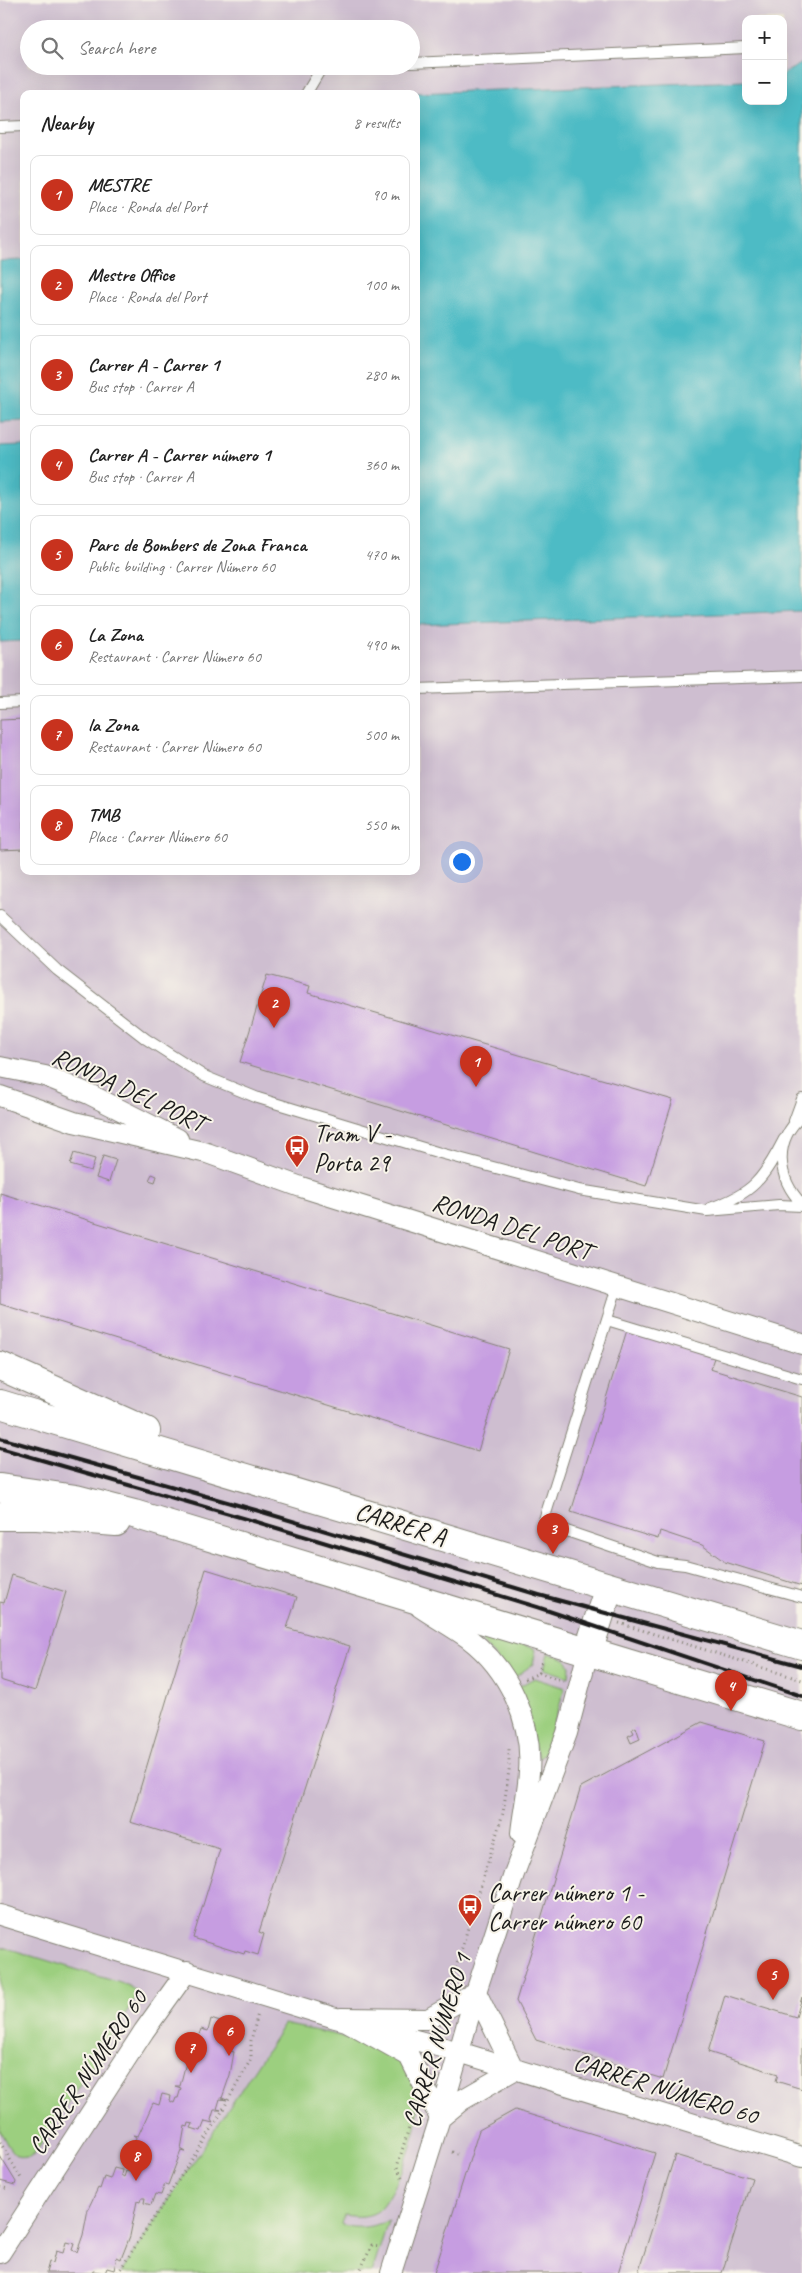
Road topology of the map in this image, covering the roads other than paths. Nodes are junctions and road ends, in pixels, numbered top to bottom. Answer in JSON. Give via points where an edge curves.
{"nodes":[{"id":1,"x":742,"y":48,"type":"edge"},
{"id":2,"x":420,"y":63,"type":"edge"},
{"id":3,"x":317,"y":75,"type":"edge"},
{"id":4,"x":308,"y":90,"type":"edge"},
{"id":5,"x":20,"y":126,"type":"edge"},
{"id":6,"x":0,"y":127,"type":"edge"},
{"id":7,"x":802,"y":676,"type":"edge"},
{"id":8,"x":420,"y":689,"type":"edge"},
{"id":9,"x":20,"y":702,"type":"edge"},
{"id":10,"x":0,"y":703,"type":"edge"},
{"id":11,"x":0,"y":916,"type":"edge"},
{"id":12,"x":0,"y":1054,"type":"edge"},
{"id":13,"x":0,"y":1067,"type":"edge"},
{"id":14,"x":45,"y":1076,"type":"junction"},
{"id":15,"x":5,"y":1099,"type":"edge"},
{"id":16,"x":802,"y":1099,"type":"edge"},
{"id":17,"x":798,"y":1120,"type":"edge"},
{"id":18,"x":784,"y":1139,"type":"junction"},
{"id":19,"x":207,"y":1153,"type":"junction"},
{"id":20,"x":802,"y":1205,"type":"edge"},
{"id":21,"x":691,"y":1210,"type":"junction"},
{"id":22,"x":617,"y":1287,"type":"junction"},
{"id":23,"x":608,"y":1320,"type":"junction"},
{"id":24,"x":802,"y":1344,"type":"edge"},
{"id":25,"x":0,"y":1366,"type":"edge"},
{"id":26,"x":802,"y":1380,"type":"edge"},
{"id":27,"x":0,"y":1404,"type":"edge"},
{"id":28,"x":0,"y":1488,"type":"edge"},
{"id":29,"x":308,"y":1495,"type":"junction"},
{"id":30,"x":0,"y":1516,"type":"edge"},
{"id":31,"x":194,"y":1531,"type":"junction"},
{"id":32,"x":609,"y":1587,"type":"junction"},
{"id":33,"x":404,"y":1596,"type":"junction"},
{"id":34,"x":802,"y":1597,"type":"edge"},
{"id":35,"x":802,"y":1645,"type":"edge"},
{"id":36,"x":588,"y":1652,"type":"junction"},
{"id":37,"x":802,"y":1716,"type":"edge"},
{"id":38,"x":514,"y":1874,"type":"junction"},
{"id":39,"x":0,"y":1914,"type":"edge"},
{"id":40,"x":187,"y":1971,"type":"junction"},
{"id":41,"x":476,"y":1992,"type":"junction"},
{"id":42,"x":341,"y":2018,"type":"junction"},
{"id":43,"x":459,"y":2052,"type":"junction"},
{"id":44,"x":514,"y":2070,"type":"junction"},
{"id":45,"x":440,"y":2118,"type":"junction"},
{"id":46,"x":802,"y":2157,"type":"edge"},
{"id":47,"x":0,"y":2253,"type":"edge"},
{"id":48,"x":391,"y":2273,"type":"edge"}],
"edges":[{"from":1,"to":2,"type":"lane"},
{"from":3,"to":4,"type":"lane"},
{"from":5,"to":6,"type":"lane"},
{"from":7,"to":8,"type":"lane"},
{"from":9,"to":10,"type":"lane"},
{"from":11,"to":21,"type":"lane","via":[[57,970],[146,1039],[204,1076],[258,1098],[440,1153],[580,1190]]},
{"from":12,"to":14,"type":"street"},
{"from":13,"to":14,"type":"street","name":"RONDA DEL PORT"},
{"from":14,"to":19,"type":"street","name":"RONDA DEL PORT","via":[[89,1094]]},
{"from":15,"to":19,"type":"street","name":"RONDA DEL PORT","via":[[74,1122]]},
{"from":16,"to":17,"type":"lane"},
{"from":17,"to":18,"type":"lane"},
{"from":18,"to":20,"type":"lane","via":[[780,1158],[783,1176],[791,1193]]},
{"from":18,"to":21,"type":"lane","via":[[768,1171],[754,1186],[724,1203]]},
{"from":19,"to":22,"type":"street","name":"RONDA DEL PORT","via":[[301,1187]]},
{"from":20,"to":21,"type":"lane"},
{"from":22,"to":23,"type":"lane"},
{"from":22,"to":24,"type":"street","name":"RONDA DEL PORT"},
{"from":23,"to":26,"type":"lane"},
{"from":23,"to":34,"type":"lane","via":[[544,1524],[658,1562],[685,1564]]},
{"from":25,"to":29,"type":"main road","via":[[124,1422]]},
{"from":27,"to":29,"type":"main road","name":"CARRER A"},
{"from":28,"to":31,"type":"main road","via":[[76,1499]]},
{"from":29,"to":32,"type":"main road","name":"CARRER A"},
{"from":30,"to":31,"type":"main road","via":[[37,1516]]},
{"from":31,"to":33,"type":"main road"},
{"from":32,"to":35,"type":"main road","name":"CARRER A"},
{"from":32,"to":36,"type":"main road"},
{"from":33,"to":36,"type":"main road"},
{"from":33,"to":38,"type":"street","via":[[469,1639],[488,1656],[519,1705],[525,1725],[530,1771]]},
{"from":36,"to":37,"type":"main road"},
{"from":36,"to":38,"type":"street","name":"CARRER NÚMERO 1","via":[[567,1733]]},
{"from":38,"to":41,"type":"street","name":"CARRER NÚMERO 1"},
{"from":39,"to":40,"type":"street","name":"CARRER NÚMERO 60"},
{"from":40,"to":42,"type":"street","name":"CARRER NÚMERO 60"},
{"from":40,"to":47,"type":"street","name":"CARRER NÚMERO 60","via":[[144,2031]]},
{"from":41,"to":42,"type":"street","name":"CARRER NÚMERO 60","via":[[428,2019]]},
{"from":41,"to":43,"type":"street","name":"CARRER NÚMERO 1"},
{"from":41,"to":44,"type":"street"},
{"from":42,"to":43,"type":"street","name":"CARRER NÚMERO 60"},
{"from":42,"to":45,"type":"street","name":"CARRER NÚMERO 60","via":[[409,2056]]},
{"from":43,"to":44,"type":"street","name":"CARRER NÚMERO 60"},
{"from":43,"to":45,"type":"street","name":"CARRER NÚMERO 1"},
{"from":44,"to":45,"type":"street","via":[[462,2100]]},
{"from":44,"to":46,"type":"street","name":"CARRER NÚMERO 60"},
{"from":45,"to":48,"type":"street","name":"CARRER NÚMERO 1"}]}
